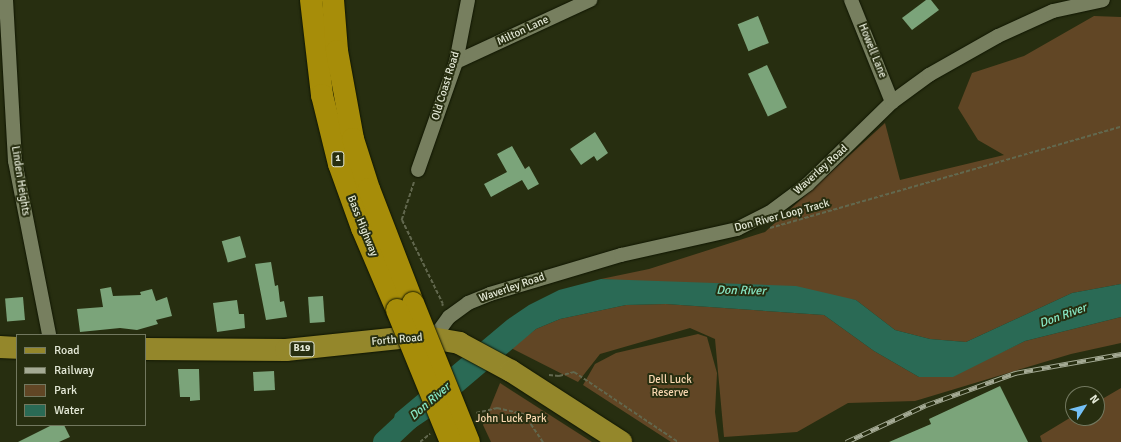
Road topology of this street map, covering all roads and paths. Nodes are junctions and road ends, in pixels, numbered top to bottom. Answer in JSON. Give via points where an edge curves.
{"nodes":[{"id":1,"x":6,"y":0,"type":"edge"},
{"id":2,"x":311,"y":0,"type":"edge"},
{"id":3,"x":333,"y":0,"type":"edge"},
{"id":4,"x":468,"y":0,"type":"edge"},
{"id":5,"x":590,"y":0,"type":"edge"},
{"id":6,"x":851,"y":0,"type":"edge"},
{"id":7,"x":1103,"y":0,"type":"edge"},
{"id":8,"x":456,"y":62,"type":"junction"},
{"id":9,"x":892,"y":102,"type":"junction"},
{"id":10,"x":1121,"y":127,"type":"edge"},
{"id":11,"x":418,"y":170,"type":"joint"},
{"id":12,"x":765,"y":229,"type":"dead end"},
{"id":13,"x":444,"y":304,"type":"dead end"},
{"id":14,"x":405,"y":307,"type":"junction"},
{"id":15,"x":49,"y":334,"type":"edge"},
{"id":16,"x":438,"y":339,"type":"junction"},
{"id":17,"x":0,"y":347,"type":"edge"},
{"id":18,"x":16,"y":348,"type":"edge"},
{"id":19,"x":146,"y":349,"type":"edge"},
{"id":20,"x":544,"y":375,"type":"dead end"},
{"id":21,"x":470,"y":416,"type":"dead end"},
{"id":22,"x":443,"y":437,"type":"edge"},
{"id":23,"x":420,"y":442,"type":"edge"},
{"id":24,"x":469,"y":442,"type":"edge"},
{"id":25,"x":544,"y":442,"type":"edge"},
{"id":26,"x":621,"y":442,"type":"edge"},
{"id":27,"x":678,"y":442,"type":"edge"}],
"edges":[{"from":1,"to":15,"type":"street","name":"Linden Heights","via":[[15,161]]},
{"from":2,"to":14,"type":"highway","name":"Bass Highway","number":"1","via":[[322,95],[333,142],[350,196]]},
{"from":3,"to":14,"type":"highway","name":"Bass Highway","number":"1","via":[[337,51],[353,138]]},
{"from":4,"to":8,"type":"street","name":"Old Coast Road"},
{"from":5,"to":8,"type":"street","name":"Milton Lane"},
{"from":6,"to":9,"type":"street","name":"Howell Lane"},
{"from":7,"to":9,"type":"street","name":"Waverley Road","via":[[1053,11],[998,36],[929,75]]},
{"from":8,"to":11,"type":"street","name":"Old Coast Road"},
{"from":9,"to":16,"type":"street","name":"Waverley Road","via":[[808,184],[769,213],[737,228],[621,255],[490,294],[468,303],[449,317],[438,332]]},
{"from":10,"to":12,"type":"path","name":"Don River Loop Track"},
{"from":11,"to":13,"type":"path","via":[[402,220]]},
{"from":14,"to":22,"type":"highway","name":"Bass Highway","number":"1","bridge":true},
{"from":14,"to":24,"type":"highway","name":"Bass Highway","number":"1","bridge":true},
{"from":16,"to":19,"type":"main road","name":"Forth Road","number":"B19","via":[[420,336],[286,350]]},
{"from":16,"to":26,"type":"main road","name":"Forth Road","number":"B19","via":[[459,343],[511,371]]},
{"from":17,"to":18,"type":"main road"},
{"from":20,"to":27,"type":"path","via":[[559,376],[574,372]]},
{"from":21,"to":25,"type":"path","via":[[497,408],[524,414]]},
{"from":22,"to":23,"type":"path"}]}
